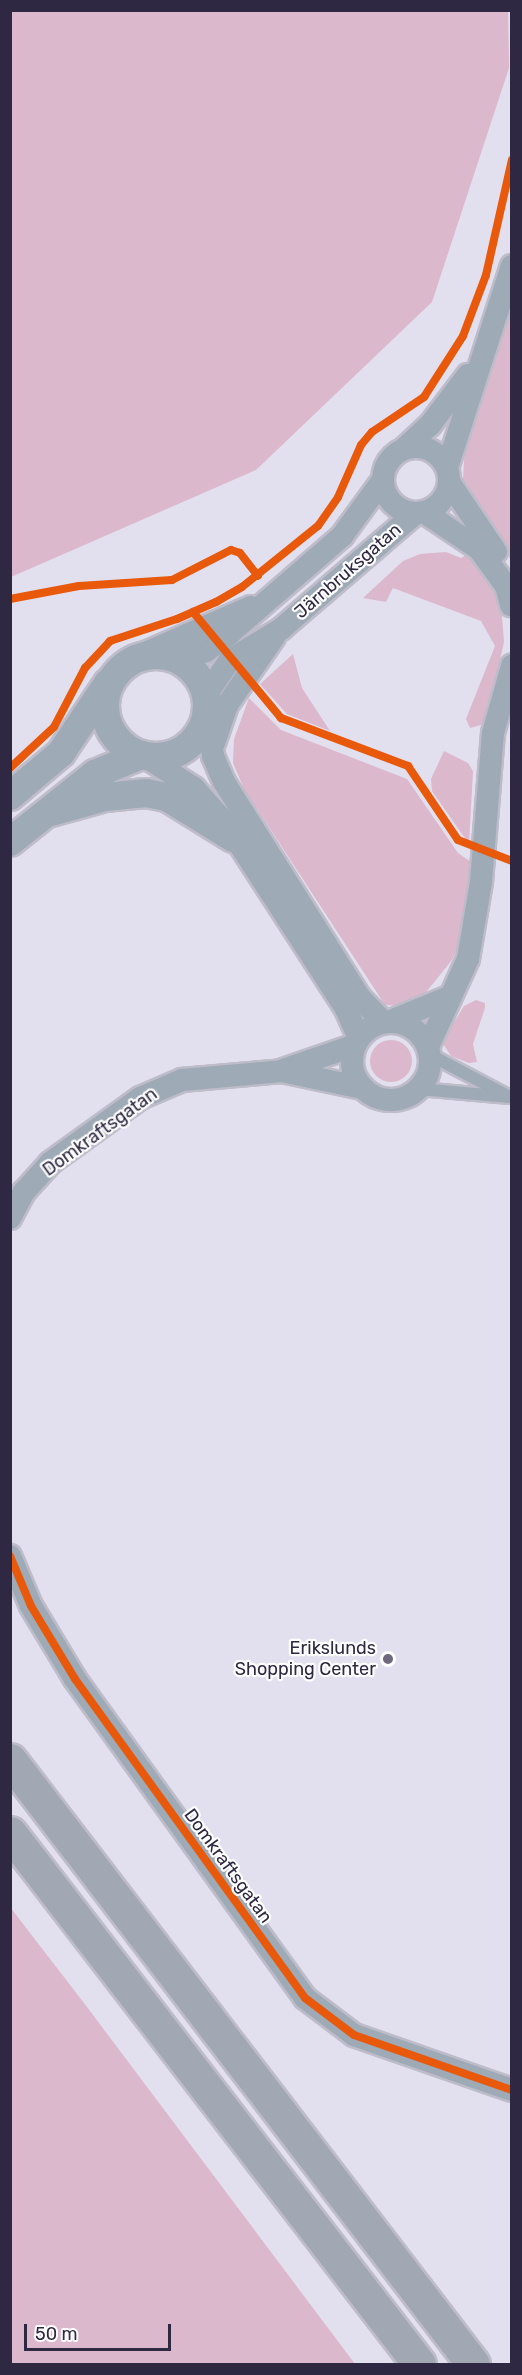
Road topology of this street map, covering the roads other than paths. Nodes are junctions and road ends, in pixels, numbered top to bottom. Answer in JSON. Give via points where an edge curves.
{"nodes":[{"id":1,"x":512,"y":266,"type":"edge"},
{"id":2,"x":479,"y":358,"type":"junction"},
{"id":3,"x":405,"y":448,"type":"junction"},
{"id":4,"x":448,"y":475,"type":"junction"},
{"id":5,"x":383,"y":480,"type":"junction"},
{"id":6,"x":420,"y":513,"type":"junction"},
{"id":7,"x":512,"y":568,"type":"edge"},
{"id":8,"x":261,"y":604,"type":"junction"},
{"id":9,"x":511,"y":605,"type":"edge"},
{"id":10,"x":512,"y":610,"type":"edge"},
{"id":11,"x":281,"y":629,"type":"junction"},
{"id":12,"x":136,"y":657,"type":"junction"},
{"id":13,"x":175,"y":660,"type":"junction"},
{"id":14,"x":512,"y":666,"type":"edge"},
{"id":15,"x":109,"y":681,"type":"junction"},
{"id":16,"x":205,"y":704,"type":"junction"},
{"id":17,"x":213,"y":756,"type":"junction"},
{"id":18,"x":145,"y":757,"type":"junction"},
{"id":19,"x":10,"y":796,"type":"edge"},
{"id":20,"x":51,"y":812,"type":"junction"},
{"id":21,"x":233,"y":838,"type":"junction"},
{"id":22,"x":10,"y":842,"type":"edge"},
{"id":23,"x":449,"y":997,"type":"junction"},
{"id":24,"x":387,"y":1022,"type":"junction"},
{"id":25,"x":357,"y":1042,"type":"junction"},
{"id":26,"x":429,"y":1051,"type":"junction"},
{"id":27,"x":282,"y":1071,"type":"junction"},
{"id":28,"x":363,"y":1088,"type":"junction"},
{"id":29,"x":419,"y":1089,"type":"junction"},
{"id":30,"x":511,"y":1097,"type":"edge"},
{"id":31,"x":10,"y":1218,"type":"edge"},
{"id":32,"x":10,"y":1556,"type":"edge"},
{"id":33,"x":10,"y":1760,"type":"edge"},
{"id":34,"x":10,"y":1833,"type":"edge"},
{"id":35,"x":512,"y":2090,"type":"edge"},
{"id":36,"x":419,"y":2364,"type":"edge"},
{"id":37,"x":473,"y":2364,"type":"edge"}],
"edges":[{"from":1,"to":2,"type":"street"},
{"from":2,"to":3,"type":"street","via":[[446,407]]},
{"from":2,"to":4,"type":"street"},
{"from":3,"to":4,"type":"street","via":[[422,447],[438,454]]},
{"from":3,"to":5,"type":"street","via":[[393,455]]},
{"from":4,"to":6,"type":"street","via":[[437,506]]},
{"from":4,"to":7,"type":"street","via":[[471,518]]},
{"from":5,"to":6,"type":"street","via":[[393,504]]},
{"from":5,"to":8,"type":"street","name":"Järnbruksgatan","via":[[342,536]]},
{"from":6,"to":9,"type":"street","via":[[479,549],[506,586]]},
{"from":6,"to":11,"type":"street","name":"Järnbruksgatan"},
{"from":8,"to":12,"type":"street","name":"Järnbruksgatan"},
{"from":8,"to":13,"type":"street","name":"Järnbruksgatan","via":[[218,644]]},
{"from":9,"to":10,"type":"street"},
{"from":11,"to":16,"type":"street","name":"Järnbruksgatan","via":[[230,660]]},
{"from":11,"to":17,"type":"street","name":"Järnbruksgatan","via":[[227,705],[214,741]]},
{"from":12,"to":13,"type":"street","via":[[157,654]]},
{"from":12,"to":15,"type":"street","via":[[120,666]]},
{"from":13,"to":16,"type":"street","via":[[197,679]]},
{"from":14,"to":23,"type":"street","via":[[493,733],[474,934],[468,959]]},
{"from":15,"to":18,"type":"street","via":[[105,699],[111,724],[123,741]]},
{"from":15,"to":19,"type":"street","via":[[61,753]]},
{"from":16,"to":17,"type":"street"},
{"from":16,"to":18,"type":"street","via":[[200,735],[189,747],[177,755]]},
{"from":17,"to":24,"type":"street","via":[[224,782],[360,998]]},
{"from":18,"to":20,"type":"street","via":[[95,774]]},
{"from":18,"to":21,"type":"street","via":[[194,789],[227,825]]},
{"from":20,"to":21,"type":"street","via":[[105,797],[146,793],[167,797]]},
{"from":20,"to":22,"type":"street"},
{"from":21,"to":25,"type":"street","via":[[346,1009]]},
{"from":23,"to":24,"type":"street"},
{"from":23,"to":26,"type":"street"},
{"from":24,"to":25,"type":"street"},
{"from":24,"to":26,"type":"street","via":[[415,1029]]},
{"from":25,"to":27,"type":"street","name":"Domkraftsgatan"},
{"from":25,"to":28,"type":"street","via":[[352,1065]]},
{"from":26,"to":29,"type":"street","via":[[429,1074]]},
{"from":26,"to":30,"type":"lane"},
{"from":27,"to":28,"type":"street","name":"Domkraftsgatan"},
{"from":27,"to":31,"type":"street","name":"Domkraftsgatan","via":[[182,1080],[140,1098],[50,1163],[24,1192]]},
{"from":28,"to":29,"type":"street","via":[[375,1097],[390,1100],[405,1098]]},
{"from":29,"to":30,"type":"lane"},
{"from":32,"to":35,"type":"street","name":"Domkraftsgatan","via":[[31,1606],[75,1679],[305,1998],[354,2035]]},
{"from":33,"to":37,"type":"highway"},
{"from":34,"to":36,"type":"highway"}]}
